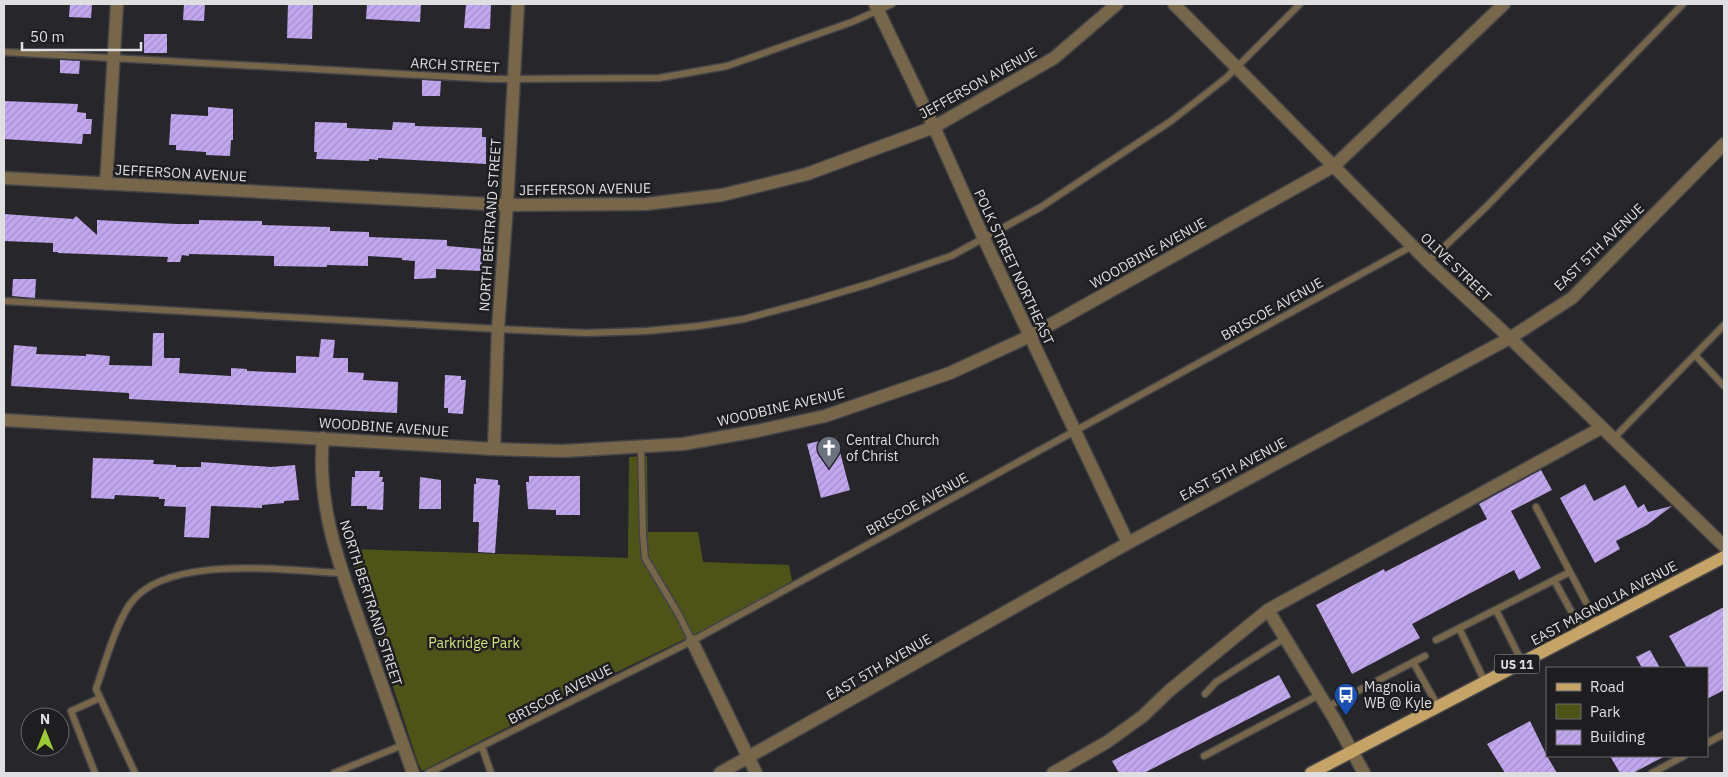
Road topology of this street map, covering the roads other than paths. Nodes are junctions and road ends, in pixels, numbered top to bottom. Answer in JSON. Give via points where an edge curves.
{"nodes":[{"id":1,"x":117,"y":4,"type":"edge"},
{"id":2,"x":518,"y":4,"type":"edge"},
{"id":3,"x":892,"y":4,"type":"edge"},
{"id":4,"x":1117,"y":4,"type":"edge"},
{"id":5,"x":1174,"y":4,"type":"edge"},
{"id":6,"x":1300,"y":4,"type":"edge"},
{"id":7,"x":1504,"y":4,"type":"edge"},
{"id":8,"x":1682,"y":4,"type":"edge"},
{"id":9,"x":877,"y":8,"type":"edge"},
{"id":10,"x":4,"y":52,"type":"edge"},
{"id":11,"x":114,"y":57,"type":"junction"},
{"id":12,"x":1236,"y":67,"type":"junction"},
{"id":13,"x":515,"y":80,"type":"junction"},
{"id":14,"x":934,"y":127,"type":"junction"},
{"id":15,"x":1724,"y":144,"type":"edge"},
{"id":16,"x":1334,"y":166,"type":"junction"},
{"id":17,"x":4,"y":178,"type":"edge"},
{"id":18,"x":106,"y":184,"type":"junction"},
{"id":19,"x":507,"y":204,"type":"junction"},
{"id":20,"x":984,"y":240,"type":"junction"},
{"id":21,"x":1412,"y":246,"type":"junction"},
{"id":22,"x":1427,"y":261,"type":"junction"},
{"id":23,"x":4,"y":301,"type":"edge"},
{"id":24,"x":1724,"y":325,"type":"edge"},
{"id":25,"x":498,"y":329,"type":"junction"},
{"id":26,"x":1030,"y":336,"type":"junction"},
{"id":27,"x":1510,"y":338,"type":"junction"},
{"id":28,"x":1695,"y":355,"type":"junction"},
{"id":29,"x":1724,"y":386,"type":"edge"},
{"id":30,"x":4,"y":420,"type":"edge"},
{"id":31,"x":1601,"y":428,"type":"junction"},
{"id":32,"x":1075,"y":431,"type":"junction"},
{"id":33,"x":322,"y":438,"type":"junction"},
{"id":34,"x":1613,"y":439,"type":"junction"},
{"id":35,"x":641,"y":448,"type":"junction"},
{"id":36,"x":494,"y":449,"type":"junction"},
{"id":37,"x":1536,"y":507,"type":"dead end"},
{"id":38,"x":1128,"y":543,"type":"junction"},
{"id":39,"x":1724,"y":546,"type":"edge"},
{"id":40,"x":1724,"y":556,"type":"edge"},
{"id":41,"x":1570,"y":572,"type":"junction"},
{"id":42,"x":342,"y":573,"type":"junction"},
{"id":43,"x":1554,"y":580,"type":"junction"},
{"id":44,"x":1268,"y":610,"type":"junction"},
{"id":45,"x":1496,"y":610,"type":"junction"},
{"id":46,"x":1598,"y":623,"type":"junction"},
{"id":47,"x":1459,"y":628,"type":"junction"},
{"id":48,"x":1582,"y":631,"type":"junction"},
{"id":49,"x":1285,"y":638,"type":"junction"},
{"id":50,"x":1436,"y":640,"type":"dead end"},
{"id":51,"x":692,"y":641,"type":"junction"},
{"id":52,"x":1425,"y":656,"type":"dead end"},
{"id":53,"x":1413,"y":662,"type":"junction"},
{"id":54,"x":1522,"y":662,"type":"junction"},
{"id":55,"x":1485,"y":682,"type":"junction"},
{"id":56,"x":1205,"y":694,"type":"dead end"},
{"id":57,"x":1319,"y":695,"type":"junction"},
{"id":58,"x":100,"y":698,"type":"junction"},
{"id":59,"x":1438,"y":706,"type":"junction"},
{"id":60,"x":1327,"y":707,"type":"junction"},
{"id":61,"x":1724,"y":734,"type":"edge"},
{"id":62,"x":1708,"y":742,"type":"edge"},
{"id":63,"x":403,"y":746,"type":"junction"},
{"id":64,"x":482,"y":746,"type":"junction"},
{"id":65,"x":1353,"y":750,"type":"junction"},
{"id":66,"x":1204,"y":756,"type":"dead end"},
{"id":67,"x":1682,"y":757,"type":"edge"},
{"id":68,"x":748,"y":758,"type":"junction"},
{"id":69,"x":95,"y":773,"type":"edge"},
{"id":70,"x":135,"y":773,"type":"edge"},
{"id":71,"x":334,"y":773,"type":"edge"},
{"id":72,"x":413,"y":773,"type":"edge"},
{"id":73,"x":428,"y":773,"type":"edge"},
{"id":74,"x":492,"y":773,"type":"edge"},
{"id":75,"x":720,"y":773,"type":"edge"},
{"id":76,"x":756,"y":773,"type":"edge"},
{"id":77,"x":1054,"y":773,"type":"edge"},
{"id":78,"x":1311,"y":773,"type":"edge"},
{"id":79,"x":1364,"y":773,"type":"edge"},
{"id":80,"x":1652,"y":773,"type":"edge"}],
"edges":[{"from":1,"to":11,"type":"street"},
{"from":2,"to":13,"type":"street","name":"NORTH BERTRAND STREET"},
{"from":3,"to":9,"type":"lane","name":"ARCH STREET"},
{"from":4,"to":14,"type":"street","name":"JEFFERSON AVENUE","via":[[1054,58]]},
{"from":5,"to":12,"type":"street","name":"OLIVE STREET"},
{"from":6,"to":12,"type":"lane"},
{"from":7,"to":16,"type":"street","name":"WOODBINE AVENUE"},
{"from":8,"to":22,"type":"lane","via":[[1487,206]]},
{"from":9,"to":13,"type":"lane","name":"ARCH STREET","via":[[852,22],[727,66],[659,78]]},
{"from":9,"to":14,"type":"street","name":"POLK STREET NORTHEAST"},
{"from":10,"to":11,"type":"lane","name":"ARCH STREET"},
{"from":11,"to":13,"type":"lane","name":"ARCH STREET"},
{"from":11,"to":18,"type":"street"},
{"from":12,"to":16,"type":"street","name":"OLIVE STREET"},
{"from":12,"to":20,"type":"lane","via":[[1171,121],[1041,207]]},
{"from":13,"to":19,"type":"street","name":"NORTH BERTRAND STREET"},
{"from":14,"to":19,"type":"street","name":"JEFFERSON AVENUE","via":[[807,174],[722,195],[646,204]]},
{"from":14,"to":20,"type":"street","name":"POLK STREET NORTHEAST"},
{"from":15,"to":27,"type":"street","name":"EAST 5TH AVENUE","via":[[1572,298]]},
{"from":16,"to":21,"type":"street","name":"OLIVE STREET"},
{"from":16,"to":26,"type":"street","name":"WOODBINE AVENUE"},
{"from":17,"to":18,"type":"street","name":"JEFFERSON AVENUE"},
{"from":18,"to":19,"type":"street","name":"JEFFERSON AVENUE"},
{"from":19,"to":25,"type":"street","name":"NORTH BERTRAND STREET"},
{"from":20,"to":25,"type":"lane","via":[[951,256],[872,283],[744,318],[647,332]]},
{"from":20,"to":26,"type":"street","name":"POLK STREET NORTHEAST"},
{"from":21,"to":22,"type":"street","name":"OLIVE STREET"},
{"from":21,"to":32,"type":"lane","name":"BRISCOE AVENUE"},
{"from":22,"to":27,"type":"street","name":"OLIVE STREET"},
{"from":23,"to":25,"type":"lane"},
{"from":24,"to":28,"type":"lane"},
{"from":25,"to":36,"type":"street","name":"NORTH BERTRAND STREET"},
{"from":26,"to":32,"type":"street","name":"POLK STREET NORTHEAST"},
{"from":26,"to":35,"type":"street","name":"WOODBINE AVENUE","via":[[950,374],[825,416],[683,444]]},
{"from":27,"to":31,"type":"street","name":"OLIVE STREET"},
{"from":27,"to":38,"type":"street","name":"EAST 5TH AVENUE"},
{"from":28,"to":29,"type":"lane"},
{"from":28,"to":34,"type":"lane"},
{"from":30,"to":33,"type":"street","name":"WOODBINE AVENUE"},
{"from":31,"to":34,"type":"street","name":"OLIVE STREET"},
{"from":31,"to":44,"type":"street"},
{"from":32,"to":38,"type":"street","name":"POLK STREET NORTHEAST"},
{"from":32,"to":51,"type":"lane","name":"BRISCOE AVENUE"},
{"from":33,"to":36,"type":"street","name":"WOODBINE AVENUE"},
{"from":33,"to":42,"type":"street","name":"NORTH BERTRAND STREET","via":[[326,513]]},
{"from":34,"to":39,"type":"street","name":"OLIVE STREET"},
{"from":35,"to":36,"type":"street","name":"WOODBINE AVENUE"},
{"from":35,"to":51,"type":"lane","via":[[645,558]]},
{"from":37,"to":41,"type":"lane"},
{"from":38,"to":68,"type":"street","name":"EAST 5TH AVENUE"},
{"from":40,"to":46,"type":"main road","name":"EAST MAGNOLIA AVENUE","number":"US 11"},
{"from":41,"to":43,"type":"lane"},
{"from":41,"to":46,"type":"lane"},
{"from":42,"to":58,"type":"lane","via":[[256,568],[198,570],[151,586],[130,604],[121,621],[96,689]]},
{"from":42,"to":63,"type":"street","name":"NORTH BERTRAND STREET"},
{"from":43,"to":45,"type":"lane"},
{"from":43,"to":48,"type":"lane"},
{"from":44,"to":49,"type":"street"},
{"from":44,"to":77,"type":"street","via":[[1142,716],[1107,742]]},
{"from":45,"to":47,"type":"lane"},
{"from":45,"to":54,"type":"lane"},
{"from":46,"to":48,"type":"main road","name":"EAST MAGNOLIA AVENUE","number":"US 11"},
{"from":47,"to":50,"type":"lane"},
{"from":47,"to":55,"type":"lane"},
{"from":48,"to":54,"type":"main road","name":"EAST MAGNOLIA AVENUE","number":"US 11"},
{"from":49,"to":56,"type":"lane","via":[[1216,682]]},
{"from":49,"to":57,"type":"street"},
{"from":51,"to":64,"type":"lane","name":"BRISCOE AVENUE"},
{"from":51,"to":68,"type":"street"},
{"from":52,"to":53,"type":"lane"},
{"from":53,"to":59,"type":"lane"},
{"from":53,"to":60,"type":"lane"},
{"from":54,"to":55,"type":"main road","name":"EAST MAGNOLIA AVENUE","number":"US 11"},
{"from":55,"to":59,"type":"main road","name":"EAST MAGNOLIA AVENUE","number":"US 11"},
{"from":57,"to":60,"type":"street"},
{"from":57,"to":66,"type":"lane"},
{"from":58,"to":69,"type":"lane","via":[[71,711]]},
{"from":58,"to":70,"type":"lane"},
{"from":59,"to":65,"type":"main road","name":"EAST MAGNOLIA AVENUE","number":"US 11"},
{"from":60,"to":65,"type":"street"},
{"from":61,"to":62,"type":"lane"},
{"from":63,"to":71,"type":"lane"},
{"from":63,"to":72,"type":"street","name":"NORTH BERTRAND STREET"},
{"from":64,"to":73,"type":"lane","name":"BRISCOE AVENUE"},
{"from":64,"to":74,"type":"lane"},
{"from":65,"to":78,"type":"main road","name":"EAST MAGNOLIA AVENUE","number":"US 11"},
{"from":65,"to":79,"type":"street"},
{"from":67,"to":80,"type":"lane"},
{"from":68,"to":75,"type":"street","name":"EAST 5TH AVENUE"},
{"from":68,"to":76,"type":"street"}]}
